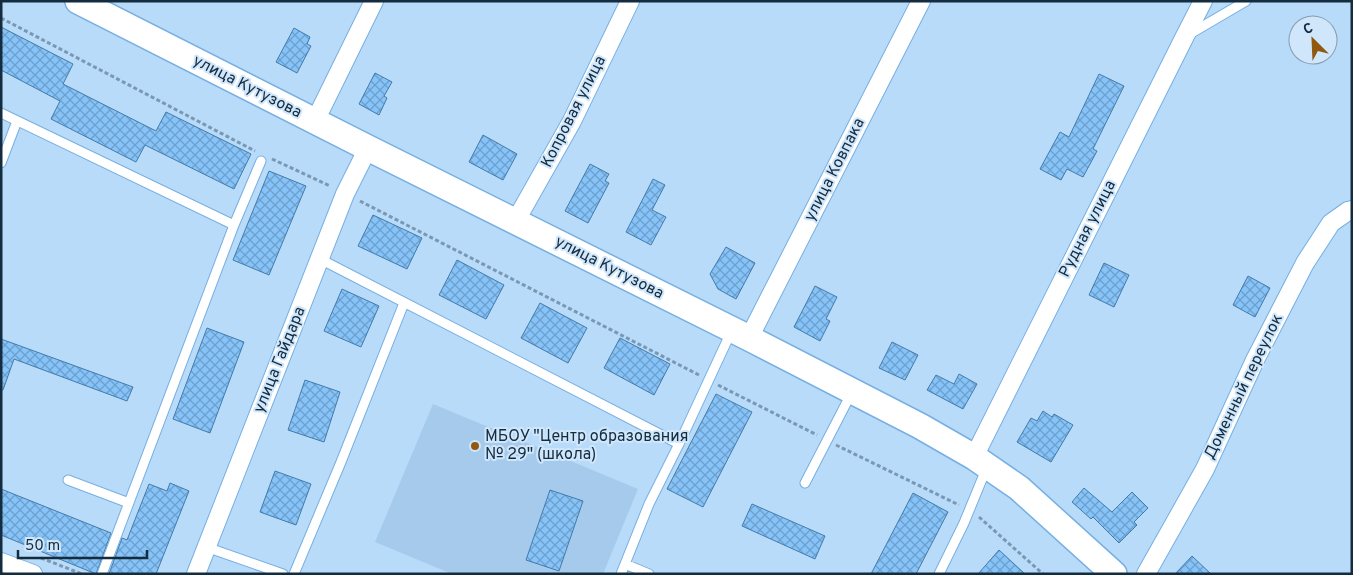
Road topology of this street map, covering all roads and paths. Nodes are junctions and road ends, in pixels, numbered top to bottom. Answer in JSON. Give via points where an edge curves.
{"nodes":[{"id":1,"x":374,"y":1,"type":"edge"},
{"id":2,"x":630,"y":1,"type":"edge"},
{"id":3,"x":921,"y":1,"type":"edge"},
{"id":4,"x":1203,"y":1,"type":"edge"},
{"id":5,"x":1246,"y":1,"type":"edge"},
{"id":6,"x":93,"y":5,"type":"edge"},
{"id":7,"x":1,"y":18,"type":"edge"},
{"id":8,"x":1184,"y":38,"type":"junction"},
{"id":9,"x":1,"y":113,"type":"edge"},
{"id":10,"x":18,"y":121,"type":"junction"},
{"id":11,"x":315,"y":121,"type":"junction"},
{"id":12,"x":368,"y":148,"type":"junction"},
{"id":13,"x":262,"y":158,"type":"joint"},
{"id":14,"x":272,"y":159,"type":"dead end"},
{"id":15,"x":1,"y":163,"type":"edge"},
{"id":16,"x":345,"y":194,"type":"junction"},
{"id":17,"x":1352,"y":210,"type":"edge"},
{"id":18,"x":515,"y":222,"type":"junction"},
{"id":19,"x":234,"y":226,"type":"junction"},
{"id":20,"x":320,"y":260,"type":"junction"},
{"id":21,"x":404,"y":303,"type":"junction"},
{"id":22,"x":740,"y":334,"type":"junction"},
{"id":23,"x":710,"y":380,"type":"junction"},
{"id":24,"x":852,"y":392,"type":"junction"},
{"id":25,"x":827,"y":440,"type":"junction"},
{"id":26,"x":679,"y":444,"type":"junction"},
{"id":27,"x":981,"y":462,"type":"junction"},
{"id":28,"x":68,"y":480,"type":"dead end"},
{"id":29,"x":805,"y":483,"type":"dead end"},
{"id":30,"x":129,"y":504,"type":"junction"},
{"id":31,"x":969,"y":510,"type":"junction"},
{"id":32,"x":206,"y":547,"type":"junction"},
{"id":33,"x":1,"y":562,"type":"edge"},
{"id":34,"x":625,"y":564,"type":"junction"},
{"id":35,"x":33,"y":574,"type":"edge"},
{"id":36,"x":102,"y":574,"type":"edge"},
{"id":37,"x":196,"y":574,"type":"edge"},
{"id":38,"x":283,"y":574,"type":"edge"},
{"id":39,"x":294,"y":574,"type":"edge"},
{"id":40,"x":621,"y":574,"type":"edge"},
{"id":41,"x":649,"y":574,"type":"edge"},
{"id":42,"x":939,"y":574,"type":"edge"},
{"id":43,"x":1043,"y":574,"type":"edge"},
{"id":44,"x":1114,"y":574,"type":"edge"},
{"id":45,"x":1146,"y":574,"type":"edge"}],
"edges":[{"from":1,"to":11,"type":"street"},
{"from":2,"to":18,"type":"street","name":"Копровая улица","via":[[572,120]]},
{"from":3,"to":22,"type":"street","name":"улица Ковпака"},
{"from":4,"to":8,"type":"street","name":"Рудная улица"},
{"from":5,"to":8,"type":"lane"},
{"from":6,"to":11,"type":"main road","name":"улица Кутузова"},
{"from":7,"to":13,"type":"path"},
{"from":8,"to":27,"type":"street","name":"Рудная улица"},
{"from":9,"to":10,"type":"lane"},
{"from":10,"to":15,"type":"lane"},
{"from":10,"to":19,"type":"lane"},
{"from":11,"to":12,"type":"main road","name":"улица Кутузова"},
{"from":12,"to":16,"type":"street","name":"улица Гайдара"},
{"from":12,"to":18,"type":"main road","name":"улица Кутузова"},
{"from":13,"to":19,"type":"lane"},
{"from":14,"to":16,"type":"path"},
{"from":16,"to":20,"type":"street","name":"улица Гайдара"},
{"from":16,"to":23,"type":"path"},
{"from":17,"to":45,"type":"street","name":"Доменный переулок","via":[[1331,223],[1305,263],[1255,360],[1205,469]]},
{"from":18,"to":22,"type":"main road","name":"улица Кутузова"},
{"from":19,"to":30,"type":"lane"},
{"from":20,"to":21,"type":"lane"},
{"from":20,"to":32,"type":"street","name":"улица Гайдара"},
{"from":21,"to":26,"type":"lane"},
{"from":21,"to":39,"type":"lane"},
{"from":22,"to":23,"type":"lane"},
{"from":22,"to":24,"type":"main road","name":"улица Кутузова"},
{"from":23,"to":25,"type":"path"},
{"from":23,"to":26,"type":"lane"},
{"from":24,"to":25,"type":"lane"},
{"from":24,"to":27,"type":"main road","name":"улица Кутузова","via":[[920,426]]},
{"from":25,"to":29,"type":"lane"},
{"from":25,"to":31,"type":"path"},
{"from":26,"to":34,"type":"lane","via":[[649,504]]},
{"from":27,"to":31,"type":"lane"},
{"from":27,"to":44,"type":"main road","name":"улица Кутузова","via":[[1020,488]]},
{"from":28,"to":30,"type":"lane"},
{"from":30,"to":36,"type":"lane"},
{"from":31,"to":42,"type":"lane"},
{"from":31,"to":43,"type":"path"},
{"from":32,"to":37,"type":"street","name":"улица Гайдара"},
{"from":32,"to":38,"type":"lane"},
{"from":33,"to":35,"type":"street"},
{"from":34,"to":40,"type":"lane"},
{"from":34,"to":41,"type":"lane"}]}
